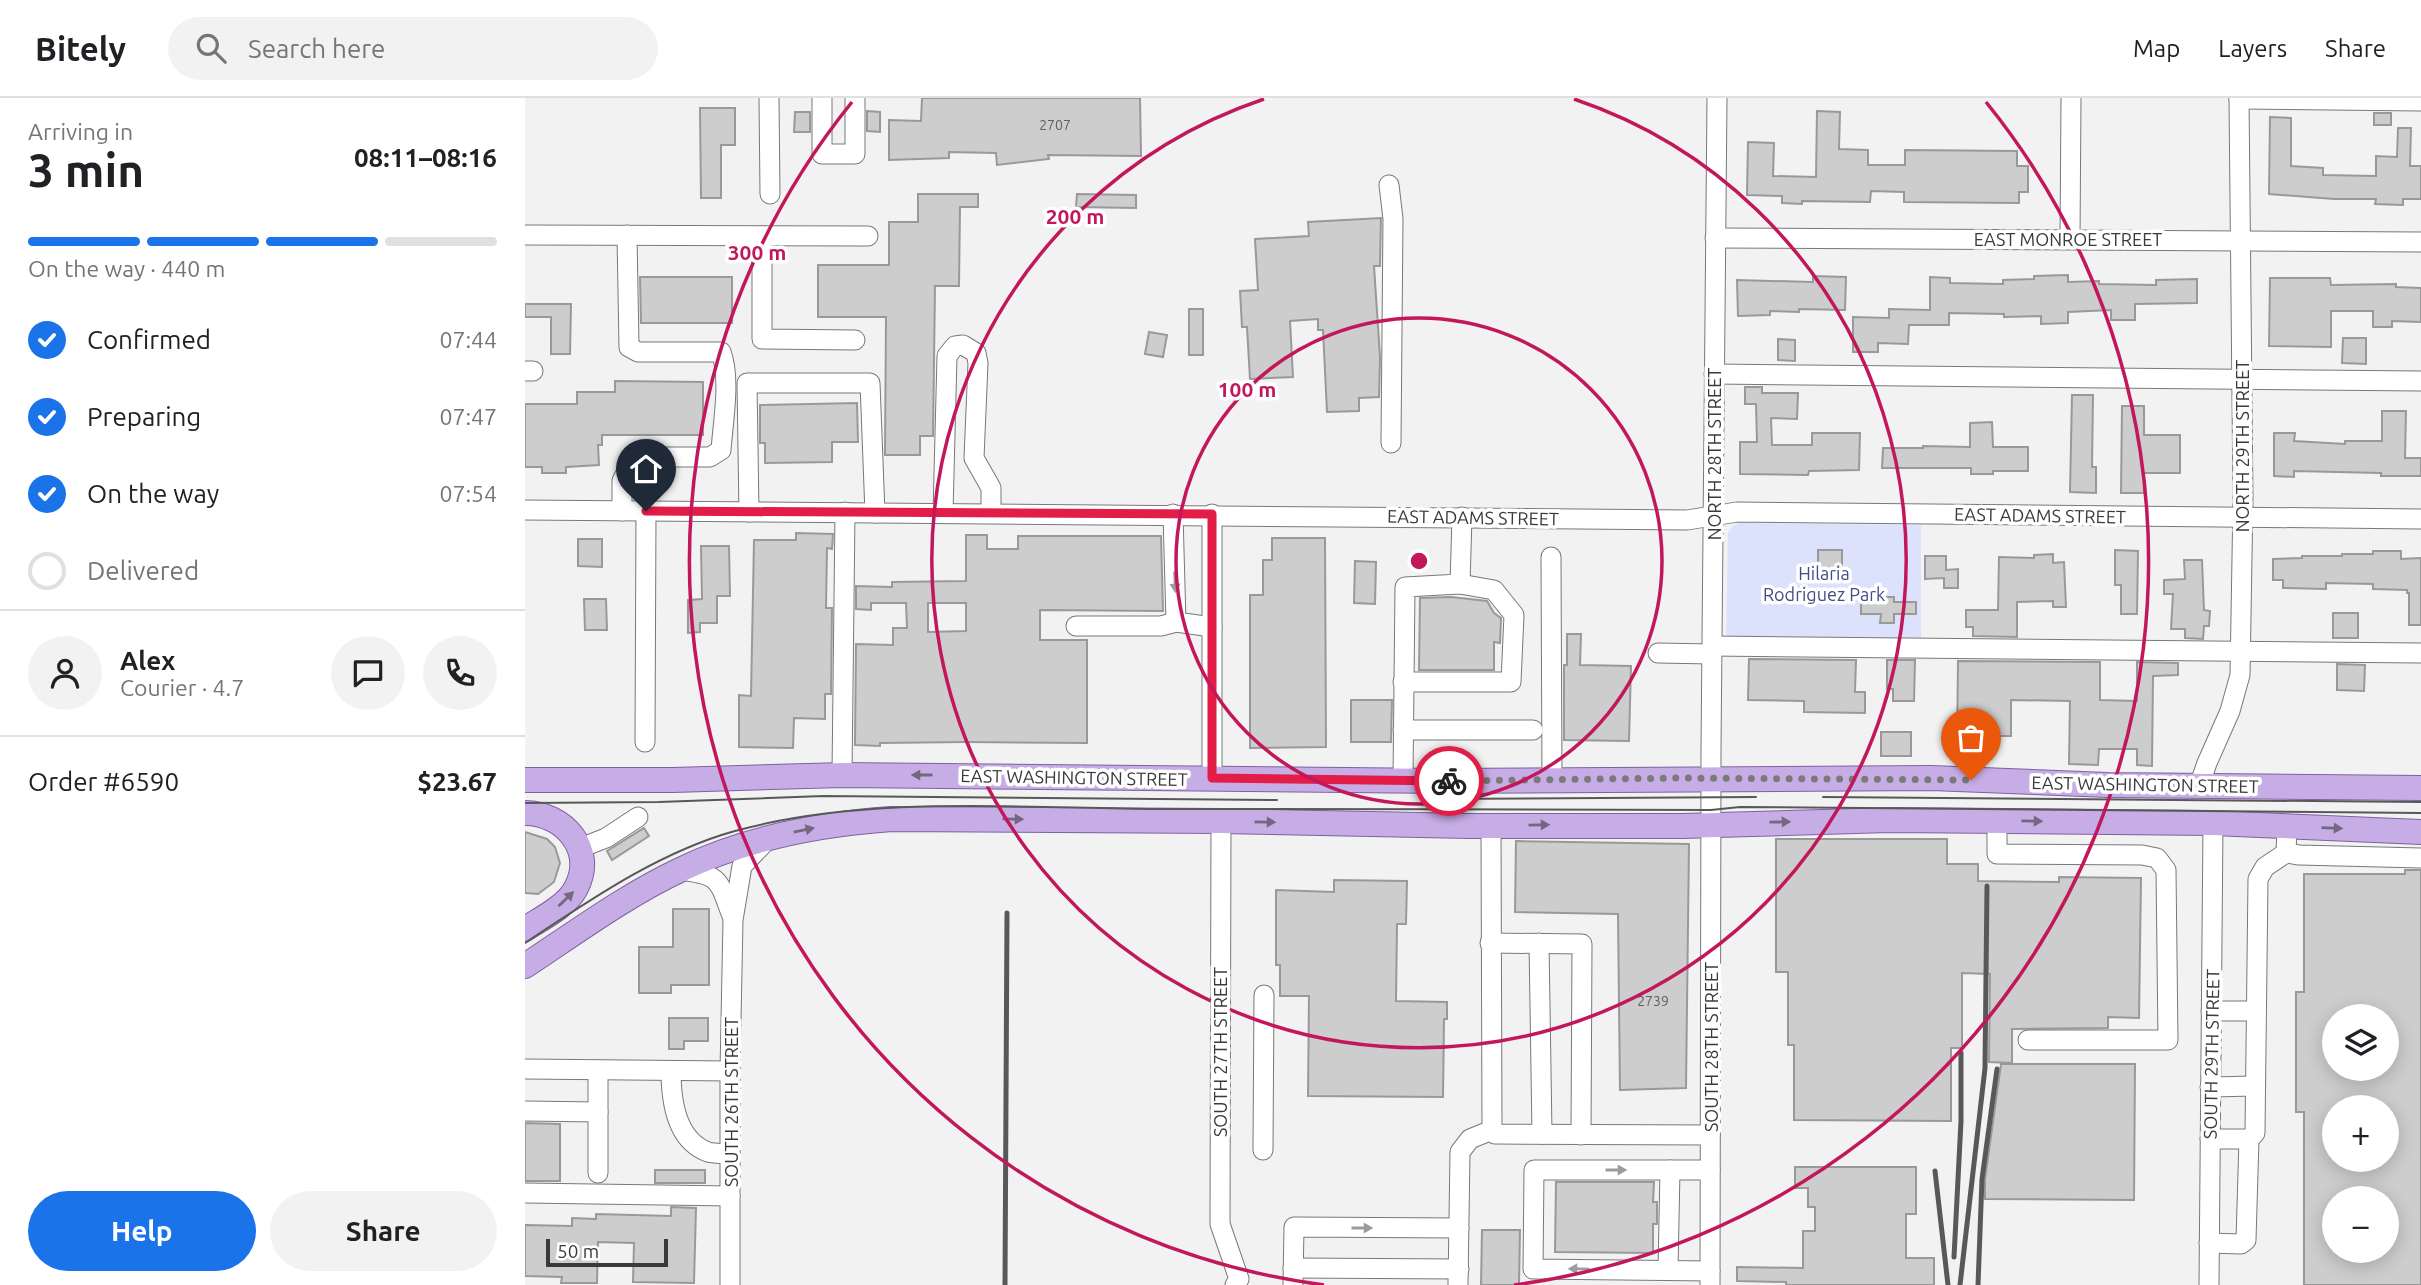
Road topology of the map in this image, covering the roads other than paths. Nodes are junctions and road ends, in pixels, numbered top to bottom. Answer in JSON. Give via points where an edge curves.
{"nodes":[{"id":1,"x":769,"y":98,"type":"edge"},
{"id":2,"x":822,"y":98,"type":"edge"},
{"id":3,"x":855,"y":98,"type":"edge"},
{"id":4,"x":1717,"y":98,"type":"edge"},
{"id":5,"x":2071,"y":98,"type":"edge"},
{"id":6,"x":2239,"y":98,"type":"edge"},
{"id":7,"x":2421,"y":101,"type":"edge"},
{"id":8,"x":1389,"y":185,"type":"dead end"},
{"id":9,"x":769,"y":194,"type":"dead end"},
{"id":10,"x":525,"y":235,"type":"edge"},
{"id":11,"x":627,"y":235,"type":"junction"},
{"id":12,"x":762,"y":236,"type":"junction"},
{"id":13,"x":868,"y":236,"type":"dead end"},
{"id":14,"x":1714,"y":238,"type":"junction"},
{"id":15,"x":2070,"y":239,"type":"junction"},
{"id":16,"x":2241,"y":240,"type":"junction"},
{"id":17,"x":2421,"y":242,"type":"edge"},
{"id":18,"x":855,"y":340,"type":"dead end"},
{"id":19,"x":1714,"y":374,"type":"junction"},
{"id":20,"x":2242,"y":379,"type":"junction"},
{"id":21,"x":2421,"y":381,"type":"edge"},
{"id":22,"x":1391,"y":443,"type":"dead end"},
{"id":23,"x":525,"y":510,"type":"edge"},
{"id":24,"x":622,"y":511,"type":"junction"},
{"id":25,"x":646,"y":511,"type":"junction"},
{"id":26,"x":749,"y":512,"type":"junction"},
{"id":27,"x":845,"y":512,"type":"junction"},
{"id":28,"x":875,"y":513,"type":"junction"},
{"id":29,"x":943,"y":513,"type":"junction"},
{"id":30,"x":991,"y":513,"type":"junction"},
{"id":31,"x":1173,"y":514,"type":"junction"},
{"id":32,"x":1212,"y":514,"type":"junction"},
{"id":33,"x":2243,"y":516,"type":"junction"},
{"id":34,"x":1462,"y":517,"type":"junction"},
{"id":35,"x":1714,"y":517,"type":"junction"},
{"id":36,"x":2421,"y":519,"type":"edge"},
{"id":37,"x":1551,"y":557,"type":"dead end"},
{"id":38,"x":1460,"y":584,"type":"junction"},
{"id":39,"x":1176,"y":622,"type":"junction"},
{"id":40,"x":1076,"y":626,"type":"dead end"},
{"id":41,"x":1212,"y":627,"type":"junction"},
{"id":42,"x":1712,"y":650,"type":"junction"},
{"id":43,"x":2240,"y":651,"type":"junction"},
{"id":44,"x":1658,"y":653,"type":"dead end"},
{"id":45,"x":2421,"y":653,"type":"edge"},
{"id":46,"x":1403,"y":682,"type":"junction"},
{"id":47,"x":1403,"y":730,"type":"junction"},
{"id":48,"x":1532,"y":730,"type":"dead end"},
{"id":49,"x":645,"y":741,"type":"dead end"},
{"id":50,"x":842,"y":775,"type":"junction"},
{"id":51,"x":1212,"y":778,"type":"junction"},
{"id":52,"x":1711,"y":778,"type":"junction"},
{"id":53,"x":1552,"y":779,"type":"junction"},
{"id":54,"x":525,"y":780,"type":"edge"},
{"id":55,"x":673,"y":780,"type":"junction"},
{"id":56,"x":1403,"y":780,"type":"junction"},
{"id":57,"x":2199,"y":786,"type":"junction"},
{"id":58,"x":2421,"y":788,"type":"edge"},
{"id":59,"x":525,"y":791,"type":"edge"},
{"id":60,"x":525,"y":813,"type":"edge"},
{"id":61,"x":638,"y":817,"type":"dead end"},
{"id":62,"x":1711,"y":817,"type":"junction"},
{"id":63,"x":1221,"y":821,"type":"junction"},
{"id":64,"x":1997,"y":821,"type":"junction"},
{"id":65,"x":2213,"y":823,"type":"junction"},
{"id":66,"x":1491,"y":826,"type":"junction"},
{"id":67,"x":2287,"y":826,"type":"junction"},
{"id":68,"x":2421,"y":832,"type":"edge"},
{"id":69,"x":768,"y":838,"type":"junction"},
{"id":70,"x":580,"y":851,"type":"junction"},
{"id":71,"x":2286,"y":853,"type":"junction"},
{"id":72,"x":2421,"y":858,"type":"edge"},
{"id":73,"x":680,"y":870,"type":"junction"},
{"id":74,"x":733,"y":920,"type":"junction"},
{"id":75,"x":525,"y":929,"type":"edge"},
{"id":76,"x":525,"y":943,"type":"edge"},
{"id":77,"x":1490,"y":943,"type":"junction"},
{"id":78,"x":1539,"y":943,"type":"junction"},
{"id":79,"x":525,"y":966,"type":"edge"},
{"id":80,"x":1264,"y":995,"type":"dead end"},
{"id":81,"x":2211,"y":1011,"type":"junction"},
{"id":82,"x":2256,"y":1011,"type":"junction"},
{"id":83,"x":2028,"y":1040,"type":"dead end"},
{"id":84,"x":525,"y":1069,"type":"edge"},
{"id":85,"x":598,"y":1070,"type":"junction"},
{"id":86,"x":671,"y":1071,"type":"junction"},
{"id":87,"x":730,"y":1071,"type":"junction"},
{"id":88,"x":2255,"y":1086,"type":"junction"},
{"id":89,"x":2210,"y":1087,"type":"junction"},
{"id":90,"x":525,"y":1111,"type":"edge"},
{"id":91,"x":598,"y":1112,"type":"junction"},
{"id":92,"x":1492,"y":1130,"type":"junction"},
{"id":93,"x":1542,"y":1134,"type":"junction"},
{"id":94,"x":1581,"y":1135,"type":"junction"},
{"id":95,"x":1710,"y":1135,"type":"junction"},
{"id":96,"x":2210,"y":1139,"type":"junction"},
{"id":97,"x":2249,"y":1139,"type":"junction"},
{"id":98,"x":1263,"y":1150,"type":"dead end"},
{"id":99,"x":730,"y":1154,"type":"junction"},
{"id":100,"x":1670,"y":1170,"type":"junction"},
{"id":101,"x":1710,"y":1170,"type":"junction"},
{"id":102,"x":598,"y":1173,"type":"dead end"},
{"id":103,"x":525,"y":1193,"type":"edge"},
{"id":104,"x":730,"y":1196,"type":"junction"},
{"id":105,"x":1459,"y":1228,"type":"junction"},
{"id":106,"x":2209,"y":1243,"type":"junction"},
{"id":107,"x":1668,"y":1270,"type":"junction"},
{"id":108,"x":1293,"y":1277,"type":"edge"},
{"id":109,"x":1458,"y":1277,"type":"edge"},
{"id":110,"x":1710,"y":1278,"type":"edge"},
{"id":111,"x":1237,"y":1282,"type":"edge"},
{"id":112,"x":730,"y":1285,"type":"edge"},
{"id":113,"x":2209,"y":1285,"type":"edge"}],
"edges":[{"from":1,"to":9,"type":"street"},
{"from":2,"to":3,"type":"street","via":[[822,154],[855,154]]},
{"from":4,"to":14,"type":"street","name":"NORTH 28TH STREET"},
{"from":5,"to":15,"type":"street"},
{"from":6,"to":7,"type":"street"},
{"from":6,"to":16,"type":"street","name":"NORTH 29TH STREET"},
{"from":8,"to":22,"type":"street","via":[[1393,219]]},
{"from":10,"to":11,"type":"street"},
{"from":11,"to":12,"type":"street"},
{"from":11,"to":24,"type":"street","via":[[629,347],[638,352],[721,352],[725,396],[721,450],[710,457],[653,457],[631,463],[622,481]]},
{"from":12,"to":13,"type":"street"},
{"from":12,"to":18,"type":"street","via":[[762,339]]},
{"from":14,"to":15,"type":"street","name":"EAST MONROE STREET"},
{"from":14,"to":19,"type":"street","name":"NORTH 28TH STREET"},
{"from":15,"to":16,"type":"street","name":"EAST MONROE STREET"},
{"from":16,"to":17,"type":"street","name":"EAST MONROE STREET"},
{"from":16,"to":20,"type":"street","name":"NORTH 29TH STREET"},
{"from":19,"to":20,"type":"street"},
{"from":19,"to":35,"type":"street","name":"NORTH 28TH STREET"},
{"from":20,"to":21,"type":"street"},
{"from":20,"to":33,"type":"street","name":"NORTH 29TH STREET"},
{"from":23,"to":24,"type":"street","name":"EAST ADAMS STREET"},
{"from":24,"to":25,"type":"street","name":"EAST ADAMS STREET"},
{"from":25,"to":26,"type":"street","name":"EAST ADAMS STREET"},
{"from":25,"to":49,"type":"street"},
{"from":26,"to":27,"type":"street","name":"EAST ADAMS STREET"},
{"from":26,"to":28,"type":"street","via":[[747,383],[870,383]]},
{"from":27,"to":28,"type":"street","name":"EAST ADAMS STREET"},
{"from":27,"to":50,"type":"street"},
{"from":28,"to":29,"type":"street","name":"EAST ADAMS STREET"},
{"from":29,"to":30,"type":"street","name":"EAST ADAMS STREET"},
{"from":29,"to":30,"type":"street","via":[[947,356],[955,346],[963,345],[976,353],[978,363],[974,458],[991,488]]},
{"from":30,"to":31,"type":"street","name":"EAST ADAMS STREET"},
{"from":31,"to":32,"type":"street","name":"EAST ADAMS STREET"},
{"from":31,"to":39,"type":"street","one_way":true},
{"from":32,"to":34,"type":"street","name":"EAST ADAMS STREET"},
{"from":32,"to":41,"type":"street"},
{"from":33,"to":35,"type":"street","name":"EAST ADAMS STREET","via":[[1737,512]]},
{"from":33,"to":36,"type":"street","name":"EAST ADAMS STREET"},
{"from":33,"to":43,"type":"street","name":"NORTH 29TH STREET"},
{"from":34,"to":35,"type":"street","name":"EAST ADAMS STREET"},
{"from":34,"to":38,"type":"street"},
{"from":35,"to":42,"type":"street","name":"NORTH 28TH STREET"},
{"from":37,"to":53,"type":"street"},
{"from":38,"to":46,"type":"street","via":[[1405,587]]},
{"from":38,"to":46,"type":"street","via":[[1494,590],[1514,615],[1511,682]]},
{"from":39,"to":40,"type":"street"},
{"from":39,"to":41,"type":"street"},
{"from":41,"to":51,"type":"street"},
{"from":42,"to":43,"type":"street"},
{"from":42,"to":44,"type":"street"},
{"from":42,"to":52,"type":"street","name":"NORTH 28TH STREET"},
{"from":43,"to":45,"type":"street"},
{"from":43,"to":57,"type":"street","name":"NORTH 29TH STREET","via":[[2240,675],[2230,711]]},
{"from":46,"to":47,"type":"street"},
{"from":47,"to":48,"type":"street"},
{"from":47,"to":56,"type":"street"},
{"from":51,"to":50,"type":"main road","name":"EAST WASHINGTON STREET","one_way":true},
{"from":50,"to":55,"type":"main road","name":"EAST WASHINGTON STREET"},
{"from":51,"to":56,"type":"main road","name":"EAST WASHINGTON STREET"},
{"from":52,"to":53,"type":"main road","name":"EAST WASHINGTON STREET"},
{"from":52,"to":57,"type":"main road","name":"EAST WASHINGTON STREET","via":[[1931,778]]},
{"from":52,"to":62,"type":"street","name":"NORTH 28TH STREET"},
{"from":53,"to":56,"type":"main road","name":"EAST WASHINGTON STREET"},
{"from":54,"to":55,"type":"main road","name":"EAST WASHINGTON STREET"},
{"from":55,"to":59,"type":"main road","via":[[619,791]]},
{"from":57,"to":58,"type":"main road","name":"EAST WASHINGTON STREET"},
{"from":60,"to":70,"type":"main road","via":[[554,819],[573,835]]},
{"from":61,"to":70,"type":"street"},
{"from":62,"to":64,"type":"main road","one_way":true},
{"from":66,"to":62,"type":"main road","one_way":true},
{"from":62,"to":95,"type":"street","name":"SOUTH 28TH STREET"},
{"from":63,"to":66,"type":"main road","one_way":true},
{"from":69,"to":63,"type":"main road","one_way":true,"via":[[861,821]]},
{"from":63,"to":111,"type":"street","name":"SOUTH 27TH STREET","via":[[1220,1224]]},
{"from":64,"to":65,"type":"main road","one_way":true},
{"from":64,"to":83,"type":"street","via":[[1997,854],[2142,855],[2157,858],[2166,870],[2168,1040]]},
{"from":65,"to":67,"type":"main road"},
{"from":65,"to":81,"type":"street","name":"SOUTH 29TH STREET"},
{"from":66,"to":77,"type":"street"},
{"from":67,"to":68,"type":"main road","one_way":true},
{"from":67,"to":71,"type":"street"},
{"from":69,"to":73,"type":"main road"},
{"from":69,"to":74,"type":"street","name":"SOUTH 26TH STREET","via":[[742,866]]},
{"from":75,"to":70,"type":"main road","one_way":true,"via":[[576,889],[582,867]]},
{"from":71,"to":72,"type":"street"},
{"from":71,"to":82,"type":"street","via":[[2265,867],[2258,879]]},
{"from":73,"to":74,"type":"street","name":"SOUTH 26TH STREET","via":[[713,876]]},
{"from":73,"to":76,"type":"main road","via":[[650,876],[570,924]]},
{"from":73,"to":79,"type":"main road"},
{"from":74,"to":87,"type":"street","name":"SOUTH 26TH STREET"},
{"from":77,"to":78,"type":"street"},
{"from":77,"to":92,"type":"street"},
{"from":78,"to":93,"type":"street"},
{"from":78,"to":94,"type":"street","via":[[1582,944]]},
{"from":80,"to":98,"type":"street"},
{"from":81,"to":82,"type":"street"},
{"from":81,"to":89,"type":"street","name":"SOUTH 29TH STREET"},
{"from":82,"to":88,"type":"street"},
{"from":84,"to":85,"type":"street"},
{"from":85,"to":86,"type":"street"},
{"from":85,"to":91,"type":"street"},
{"from":86,"to":87,"type":"street"},
{"from":86,"to":99,"type":"street","via":[[677,1120],[691,1140],[708,1152]]},
{"from":87,"to":99,"type":"street","name":"SOUTH 26TH STREET"},
{"from":88,"to":89,"type":"street"},
{"from":88,"to":97,"type":"street","via":[[2255,1133]]},
{"from":89,"to":96,"type":"street","name":"SOUTH 29TH STREET"},
{"from":90,"to":91,"type":"street"},
{"from":91,"to":102,"type":"street"},
{"from":92,"to":93,"type":"street","via":[[1495,1134]]},
{"from":92,"to":105,"type":"street","via":[[1470,1139],[1460,1153]]},
{"from":93,"to":94,"type":"street"},
{"from":94,"to":95,"type":"street"},
{"from":95,"to":101,"type":"street","name":"SOUTH 28TH STREET"},
{"from":96,"to":97,"type":"street"},
{"from":96,"to":106,"type":"street","name":"SOUTH 29TH STREET"},
{"from":97,"to":106,"type":"street","via":[[2246,1240],[2241,1244]]},
{"from":99,"to":104,"type":"street","name":"SOUTH 26TH STREET"},
{"from":100,"to":101,"type":"street"},
{"from":100,"to":107,"type":"street"},
{"from":107,"to":100,"type":"street","one_way":true,"via":[[1532,1269],[1534,1170]]},
{"from":101,"to":110,"type":"street","name":"SOUTH 28TH STREET"},
{"from":103,"to":104,"type":"street"},
{"from":104,"to":112,"type":"street","name":"SOUTH 26TH STREET"},
{"from":108,"to":105,"type":"street","one_way":true,"via":[[1294,1227]]},
{"from":105,"to":109,"type":"street"},
{"from":106,"to":113,"type":"street","name":"SOUTH 29TH STREET"},
{"from":107,"to":110,"type":"street"},
{"from":108,"to":109,"type":"street"}]}
